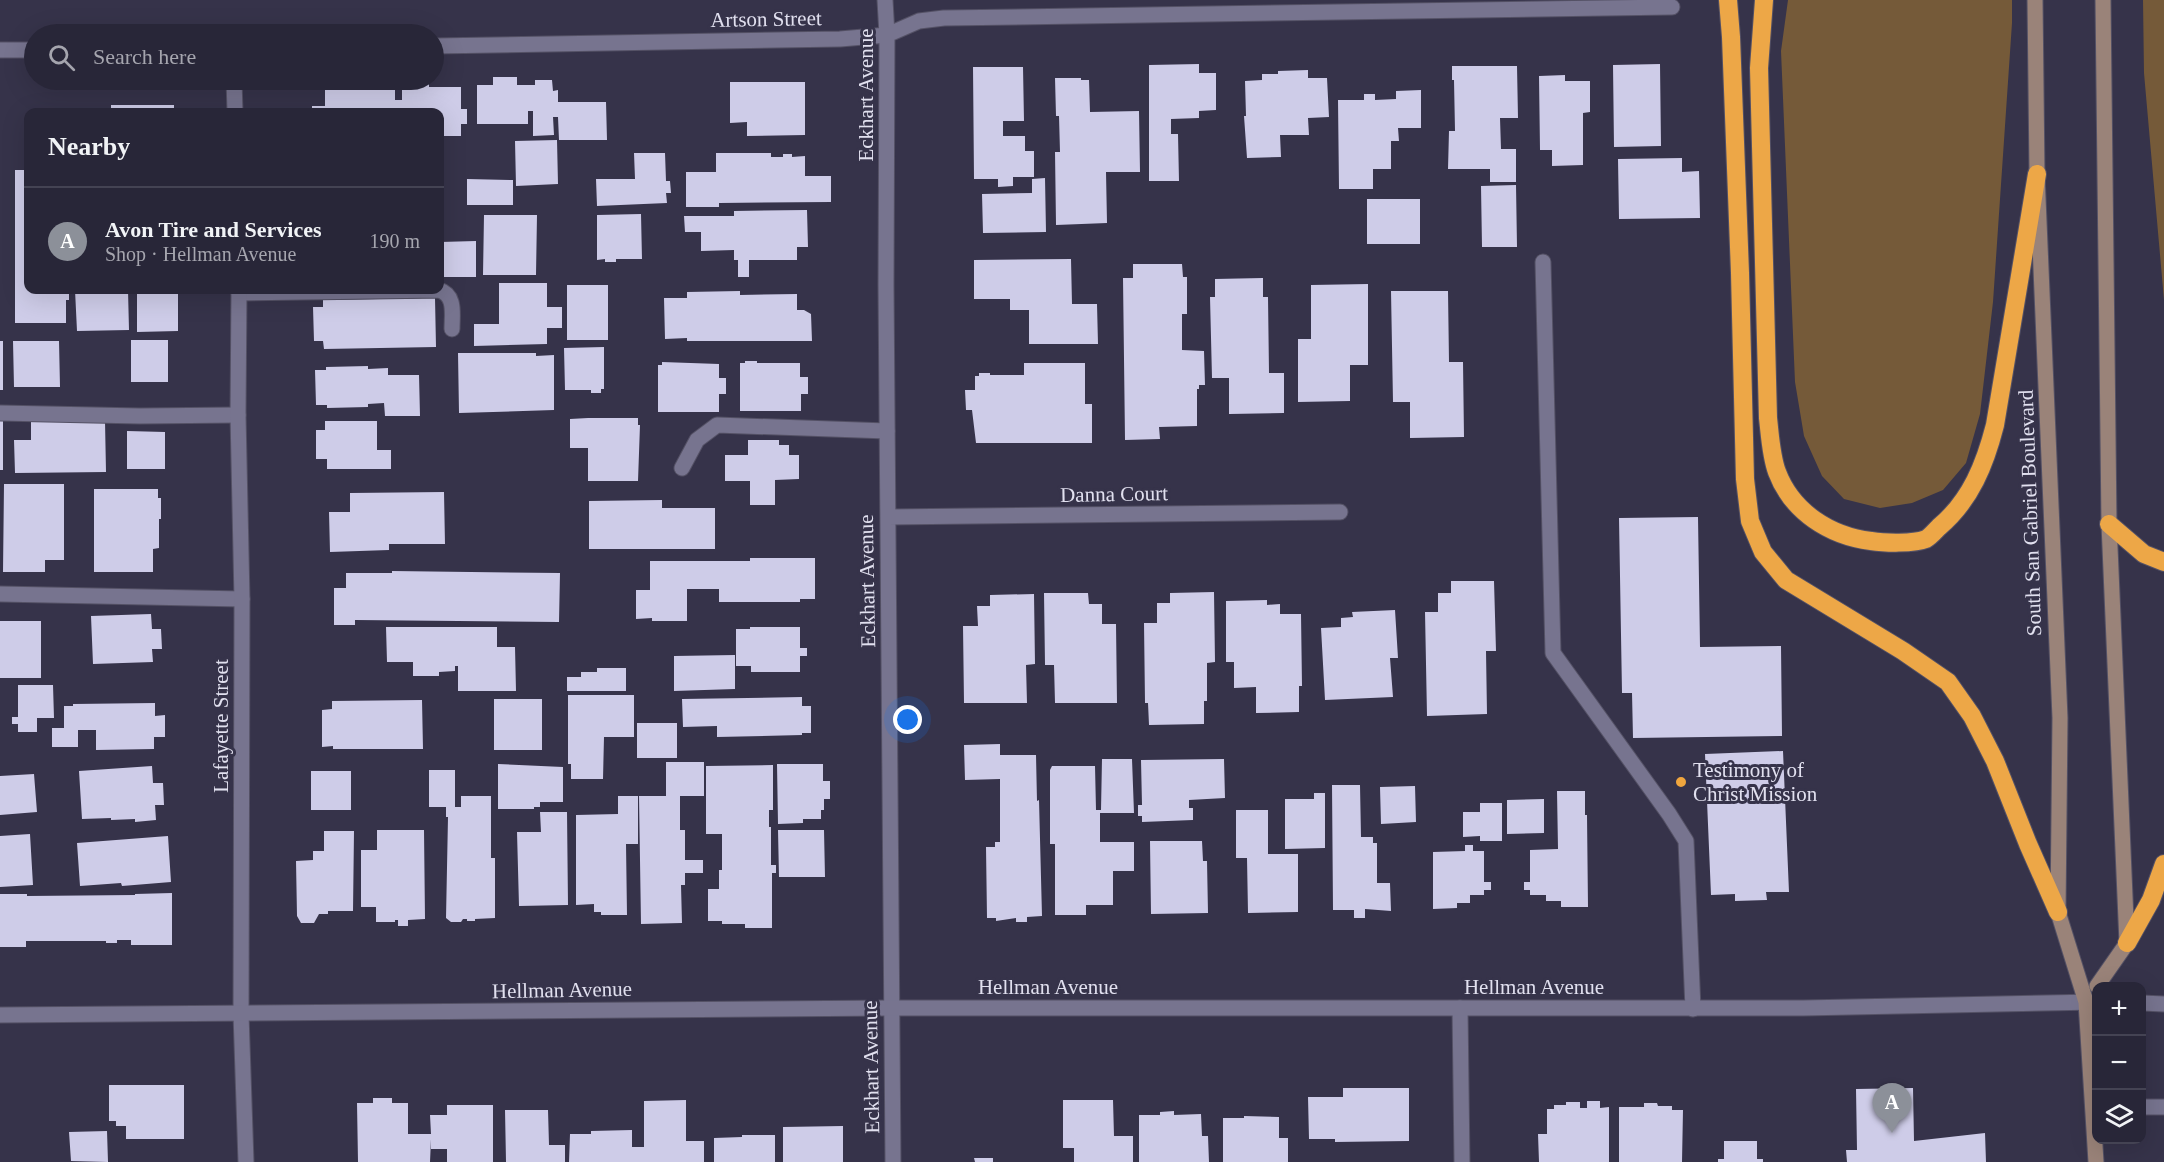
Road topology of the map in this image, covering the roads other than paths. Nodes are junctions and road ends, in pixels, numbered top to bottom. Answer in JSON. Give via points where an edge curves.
{"nodes":[{"id":1,"x":885,"y":0,"type":"edge"},
{"id":2,"x":1728,"y":0,"type":"edge"},
{"id":3,"x":1764,"y":0,"type":"edge"},
{"id":4,"x":2035,"y":0,"type":"edge"},
{"id":5,"x":2103,"y":0,"type":"edge"},
{"id":6,"x":1672,"y":7,"type":"dead end"},
{"id":7,"x":887,"y":35,"type":"junction"},
{"id":8,"x":444,"y":46,"type":"edge"},
{"id":9,"x":0,"y":50,"type":"edge"},
{"id":10,"x":24,"y":50,"type":"edge"},
{"id":11,"x":234,"y":90,"type":"edge"},
{"id":12,"x":235,"y":108,"type":"edge"},
{"id":13,"x":2037,"y":174,"type":"junction"},
{"id":14,"x":1543,"y":262,"type":"dead end"},
{"id":15,"x":444,"y":291,"type":"edge"},
{"id":16,"x":239,"y":294,"type":"edge"},
{"id":17,"x":452,"y":329,"type":"dead end"},
{"id":18,"x":0,"y":413,"type":"edge"},
{"id":19,"x":238,"y":415,"type":"junction"},
{"id":20,"x":887,"y":431,"type":"junction"},
{"id":21,"x":682,"y":468,"type":"dead end"},
{"id":22,"x":1340,"y":512,"type":"dead end"},
{"id":23,"x":888,"y":517,"type":"junction"},
{"id":24,"x":2109,"y":524,"type":"junction"},
{"id":25,"x":2164,"y":562,"type":"edge"},
{"id":26,"x":0,"y":594,"type":"edge"},
{"id":27,"x":242,"y":599,"type":"junction"},
{"id":28,"x":2164,"y":864,"type":"edge"},
{"id":29,"x":2058,"y":912,"type":"junction"},
{"id":30,"x":2127,"y":943,"type":"junction"},
{"id":31,"x":2100,"y":982,"type":"edge"},
{"id":32,"x":2091,"y":1002,"type":"edge"},
{"id":33,"x":2146,"y":1003,"type":"edge"},
{"id":34,"x":2164,"y":1004,"type":"edge"},
{"id":35,"x":891,"y":1008,"type":"junction"},
{"id":36,"x":1460,"y":1008,"type":"junction"},
{"id":37,"x":1693,"y":1009,"type":"junction"},
{"id":38,"x":241,"y":1014,"type":"junction"},
{"id":39,"x":0,"y":1015,"type":"edge"},
{"id":40,"x":2094,"y":1090,"type":"edge"},
{"id":41,"x":2146,"y":1107,"type":"edge"},
{"id":42,"x":2164,"y":1107,"type":"edge"},
{"id":43,"x":2096,"y":1144,"type":"edge"},
{"id":44,"x":246,"y":1162,"type":"edge"},
{"id":45,"x":893,"y":1162,"type":"edge"},
{"id":46,"x":1462,"y":1162,"type":"edge"},
{"id":47,"x":2096,"y":1162,"type":"edge"}],
"edges":[{"from":1,"to":7,"type":"street","name":"Eckhart Avenue"},
{"from":2,"to":29,"type":"highway","via":[[1745,479],[1750,521],[1763,552],[1786,580],[1948,682],[1972,716],[1995,761]]},
{"from":3,"to":13,"type":"highway","via":[[1759,68],[1768,418],[1776,472],[1795,503],[1822,526],[1853,539],[1889,544],[1926,539],[1949,520],[1970,492],[1986,460],[1995,425]]},
{"from":4,"to":13,"type":"main road","name":"South San Gabriel Boulevard"},
{"from":5,"to":24,"type":"main road"},
{"from":6,"to":7,"type":"street","name":"Artson Street","via":[[945,18],[919,21]]},
{"from":7,"to":8,"type":"street","name":"Artson Street"},
{"from":7,"to":20,"type":"street","name":"Eckhart Avenue"},
{"from":9,"to":10,"type":"street"},
{"from":11,"to":12,"type":"street"},
{"from":13,"to":29,"type":"main road","name":"South San Gabriel Boulevard","via":[[2060,718]]},
{"from":14,"to":37,"type":"street","via":[[1552,653],[1686,841]]},
{"from":15,"to":17,"type":"street","via":[[451,297]]},
{"from":16,"to":19,"type":"street","name":"Lafayette Street"},
{"from":18,"to":19,"type":"street"},
{"from":19,"to":27,"type":"street","name":"Lafayette Street"},
{"from":20,"to":21,"type":"street","via":[[717,425],[697,440]]},
{"from":20,"to":23,"type":"street","name":"Eckhart Avenue"},
{"from":22,"to":23,"type":"street","name":"Danna Court"},
{"from":23,"to":35,"type":"street","name":"Eckhart Avenue"},
{"from":24,"to":25,"type":"highway","via":[[2144,554]]},
{"from":24,"to":30,"type":"main road"},
{"from":26,"to":27,"type":"street"},
{"from":27,"to":38,"type":"street","name":"Lafayette Street"},
{"from":28,"to":30,"type":"highway","via":[[2151,900]]},
{"from":29,"to":32,"type":"main road","name":"South San Gabriel Boulevard"},
{"from":30,"to":31,"type":"main road"},
{"from":32,"to":37,"type":"street","name":"Hellman Avenue"},
{"from":32,"to":40,"type":"main road","name":"South San Gabriel Boulevard"},
{"from":33,"to":34,"type":"street"},
{"from":35,"to":36,"type":"street","name":"Hellman Avenue"},
{"from":35,"to":38,"type":"street","name":"Hellman Avenue"},
{"from":35,"to":45,"type":"street","name":"Eckhart Avenue"},
{"from":36,"to":37,"type":"street","name":"Hellman Avenue"},
{"from":36,"to":46,"type":"street"},
{"from":38,"to":39,"type":"street","name":"Hellman Avenue"},
{"from":38,"to":44,"type":"street","name":"Lafayette Street"},
{"from":41,"to":42,"type":"street"},
{"from":43,"to":47,"type":"main road","name":"South San Gabriel Boulevard"}]}
